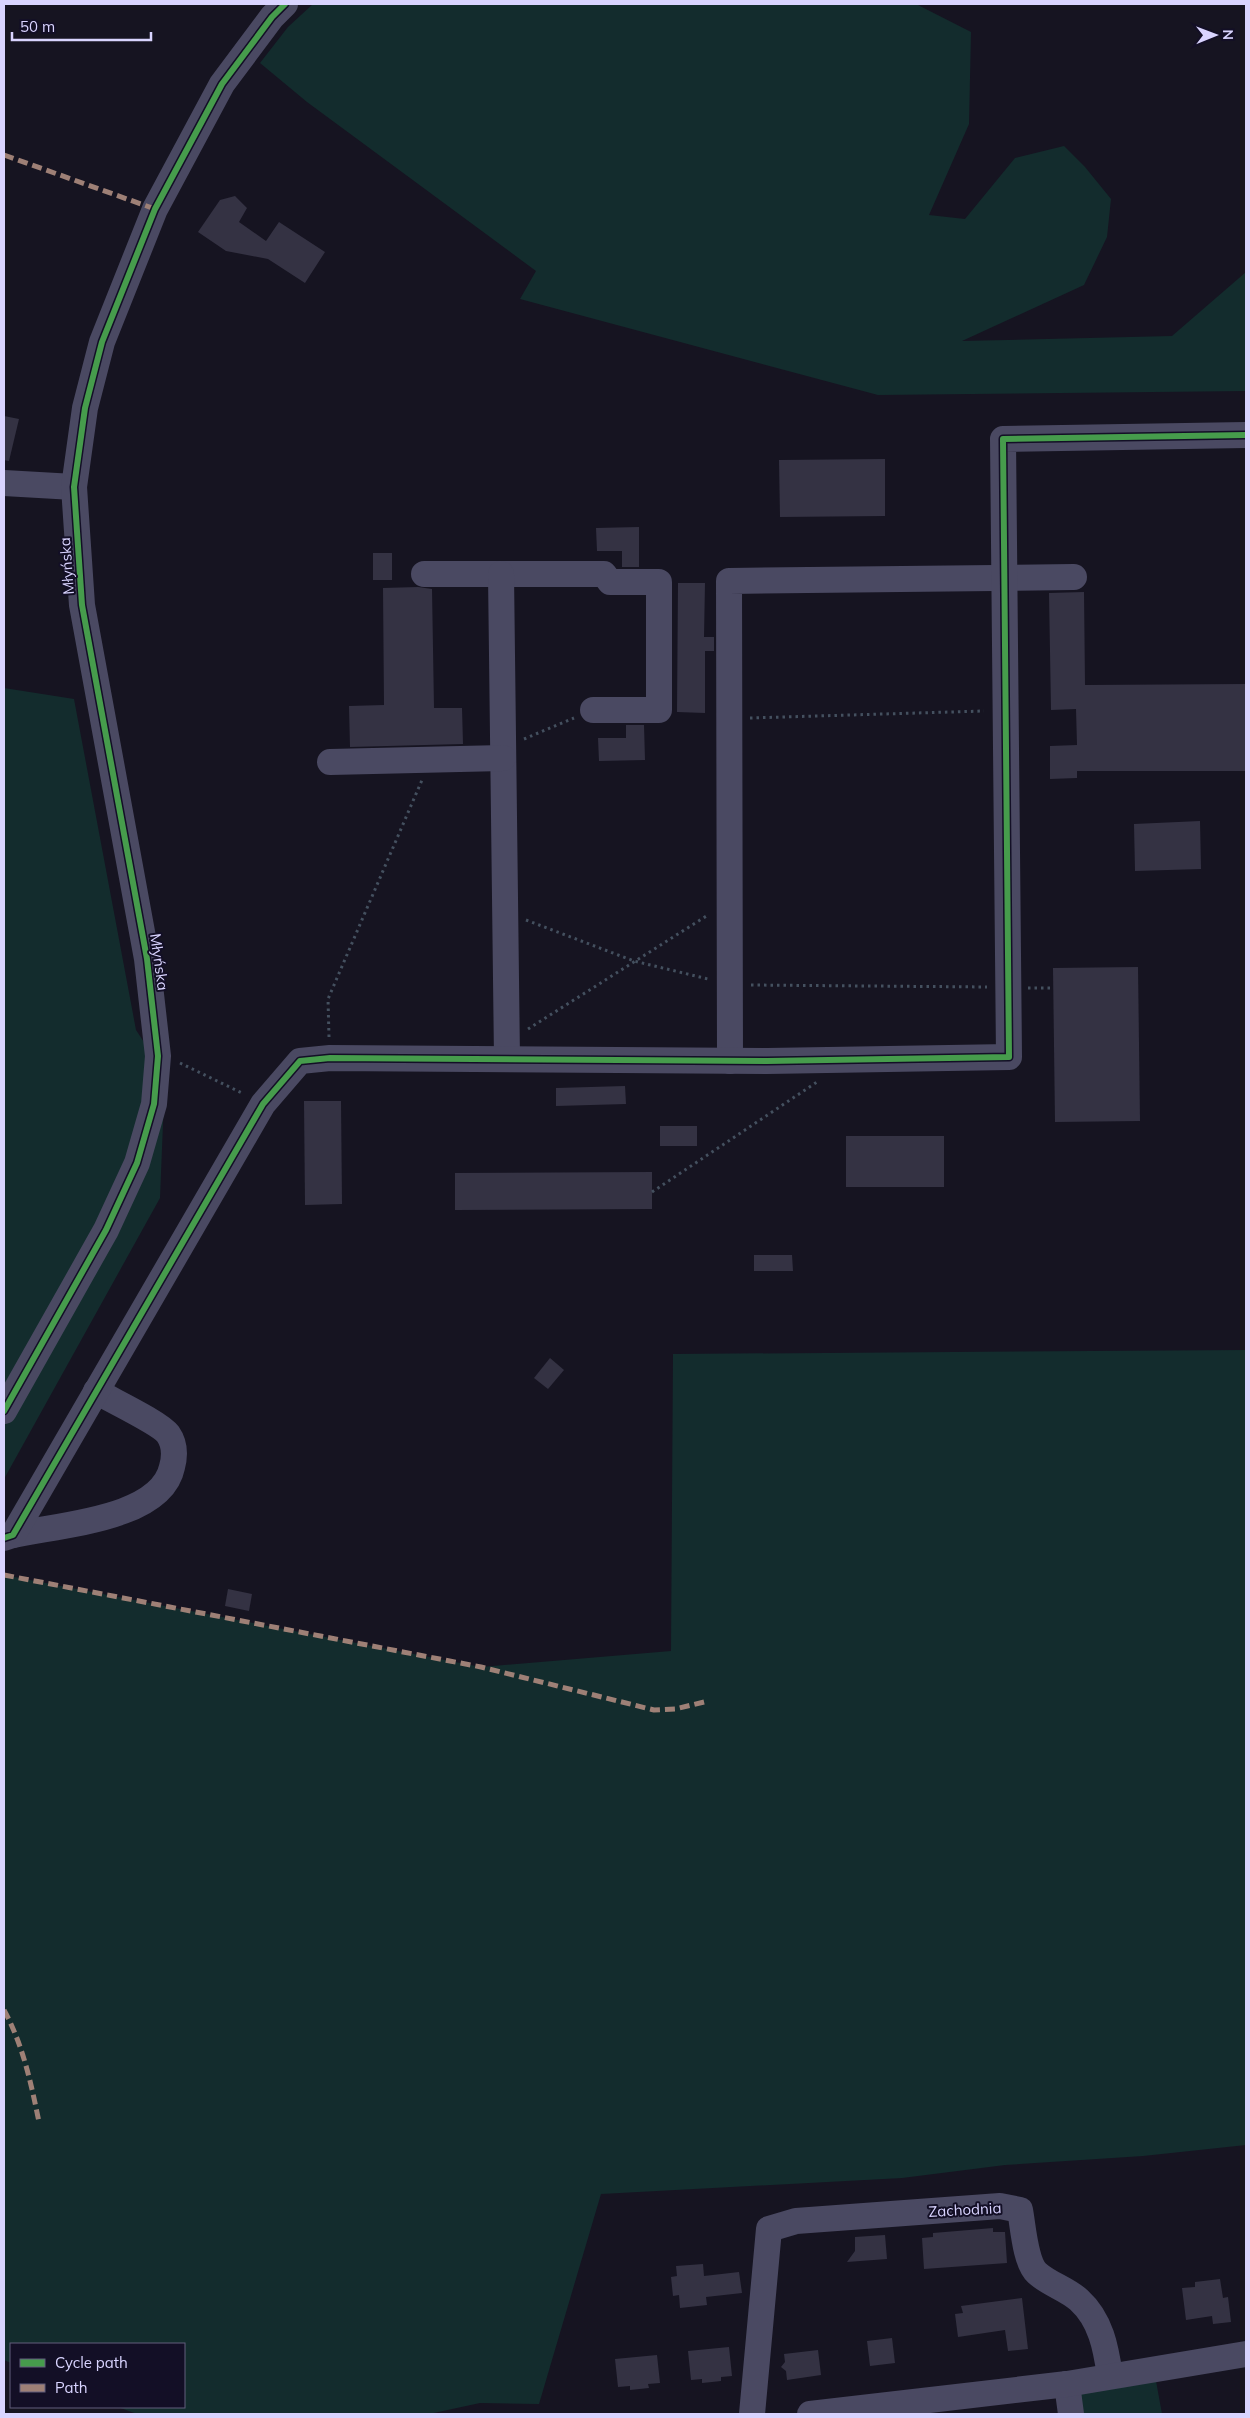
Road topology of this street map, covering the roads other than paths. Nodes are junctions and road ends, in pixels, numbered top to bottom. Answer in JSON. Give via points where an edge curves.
{"nodes":[{"id":1,"x":285,"y":4,"type":"edge"},
{"id":2,"x":1246,"y":435,"type":"edge"},
{"id":3,"x":4,"y":483,"type":"edge"},
{"id":4,"x":74,"y":487,"type":"junction"},
{"id":5,"x":424,"y":574,"type":"dead end"},
{"id":6,"x":501,"y":574,"type":"junction"},
{"id":7,"x":1074,"y":577,"type":"dead end"},
{"id":8,"x":1005,"y":578,"type":"junction"},
{"id":9,"x":593,"y":710,"type":"road end"},
{"id":10,"x":503,"y":753,"type":"junction"},
{"id":11,"x":330,"y":762,"type":"dead end"},
{"id":12,"x":506,"y":1051,"type":"junction"},
{"id":13,"x":730,"y":1061,"type":"junction"},
{"id":14,"x":96,"y":1391,"type":"junction"},
{"id":15,"x":4,"y":1411,"type":"edge"},
{"id":16,"x":8,"y":1537,"type":"edge"},
{"id":17,"x":1246,"y":2354,"type":"edge"},
{"id":18,"x":1110,"y":2376,"type":"junction"},
{"id":19,"x":1067,"y":2384,"type":"junction"},
{"id":20,"x":890,"y":2409,"type":"edge"},
{"id":21,"x":752,"y":2414,"type":"edge"},
{"id":22,"x":810,"y":2414,"type":"edge"},
{"id":23,"x":1071,"y":2414,"type":"edge"}],
"edges":[{"from":1,"to":4,"type":"street","name":"Młyńska","via":[[222,84],[155,209],[102,342],[85,408]]},
{"from":2,"to":8,"type":"street","via":[[1003,439]]},
{"from":3,"to":4,"type":"street"},
{"from":4,"to":15,"type":"street","name":"Młyńska","via":[[82,605],[147,959],[158,1056],[154,1104],[137,1163],[106,1230]]},
{"from":5,"to":6,"type":"street"},
{"from":6,"to":9,"type":"street","via":[[604,574],[610,582],[659,582],[659,710]]},
{"from":6,"to":10,"type":"street"},
{"from":7,"to":8,"type":"street"},
{"from":8,"to":13,"type":"street","via":[[730,581]]},
{"from":8,"to":13,"type":"street","via":[[1009,1057]]},
{"from":10,"to":11,"type":"street"},
{"from":10,"to":12,"type":"street"},
{"from":12,"to":13,"type":"street"},
{"from":12,"to":14,"type":"street","via":[[300,1061],[263,1104]]},
{"from":14,"to":16,"type":"street"},
{"from":14,"to":16,"type":"street","via":[[168,1434],[175,1453],[169,1480],[153,1496],[115,1515]]},
{"from":17,"to":18,"type":"street"},
{"from":18,"to":19,"type":"street"},
{"from":18,"to":21,"type":"street","name":"Zachodnia","via":[[1098,2323],[1080,2300],[1036,2272],[1027,2249],[1020,2210],[1000,2206],[796,2221],[769,2229]]},
{"from":19,"to":20,"type":"street"},
{"from":19,"to":23,"type":"street"},
{"from":20,"to":22,"type":"street"}]}
